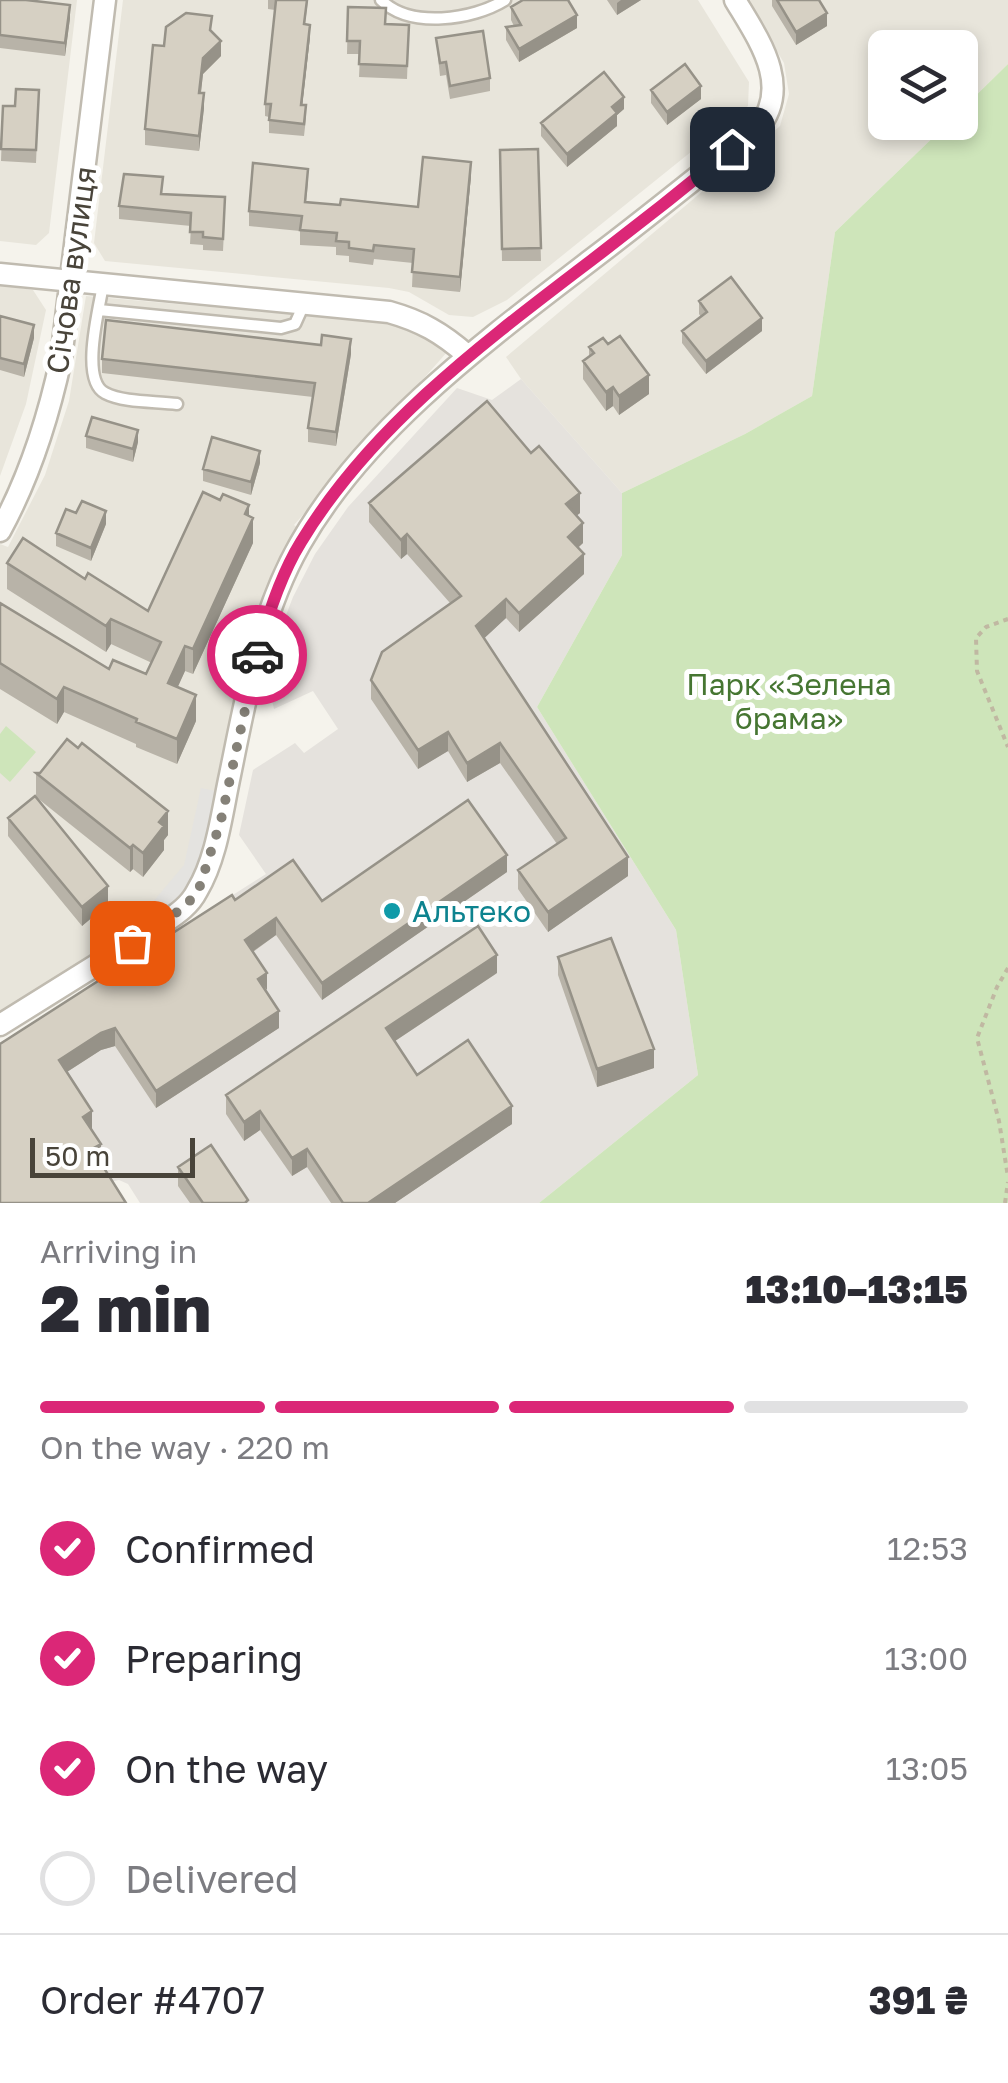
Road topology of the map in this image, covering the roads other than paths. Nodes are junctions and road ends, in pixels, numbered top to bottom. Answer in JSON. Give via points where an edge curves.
{"nodes":[{"id":1,"x":105,"y":0,"type":"edge"},
{"id":2,"x":381,"y":0,"type":"edge"},
{"id":3,"x":505,"y":0,"type":"edge"},
{"id":4,"x":735,"y":0,"type":"edge"},
{"id":5,"x":0,"y":274,"type":"edge"},
{"id":6,"x":71,"y":282,"type":"junction"},
{"id":7,"x":103,"y":285,"type":"junction"},
{"id":8,"x":304,"y":304,"type":"junction"},
{"id":9,"x":99,"y":310,"type":"junction"},
{"id":10,"x":467,"y":355,"type":"junction"},
{"id":11,"x":177,"y":404,"type":"dead end"},
{"id":12,"x":8,"y":499,"type":"edge"},
{"id":13,"x":0,"y":530,"type":"edge"},
{"id":14,"x":0,"y":1025,"type":"edge"}],
"edges":[{"from":1,"to":6,"type":"street","name":"Січова вулиця"},
{"from":2,"to":3,"type":"lane","via":[[410,15],[440,18]]},
{"from":4,"to":10,"type":"street","via":[[774,84],[774,104],[758,129]]},
{"from":5,"to":6,"type":"street"},
{"from":6,"to":7,"type":"street"},
{"from":6,"to":12,"type":"street","name":"Січова вулиця","via":[[48,416]]},
{"from":7,"to":8,"type":"street"},
{"from":7,"to":9,"type":"lane"},
{"from":8,"to":9,"type":"lane","via":[[295,324],[281,328]]},
{"from":8,"to":10,"type":"street","via":[[418,320]]},
{"from":9,"to":11,"type":"lane","via":[[92,361],[99,390]]},
{"from":10,"to":14,"type":"street","via":[[369,452],[300,544],[260,642],[198,892],[165,922]]},
{"from":12,"to":13,"type":"street","name":"Січова вулиця"}]}
